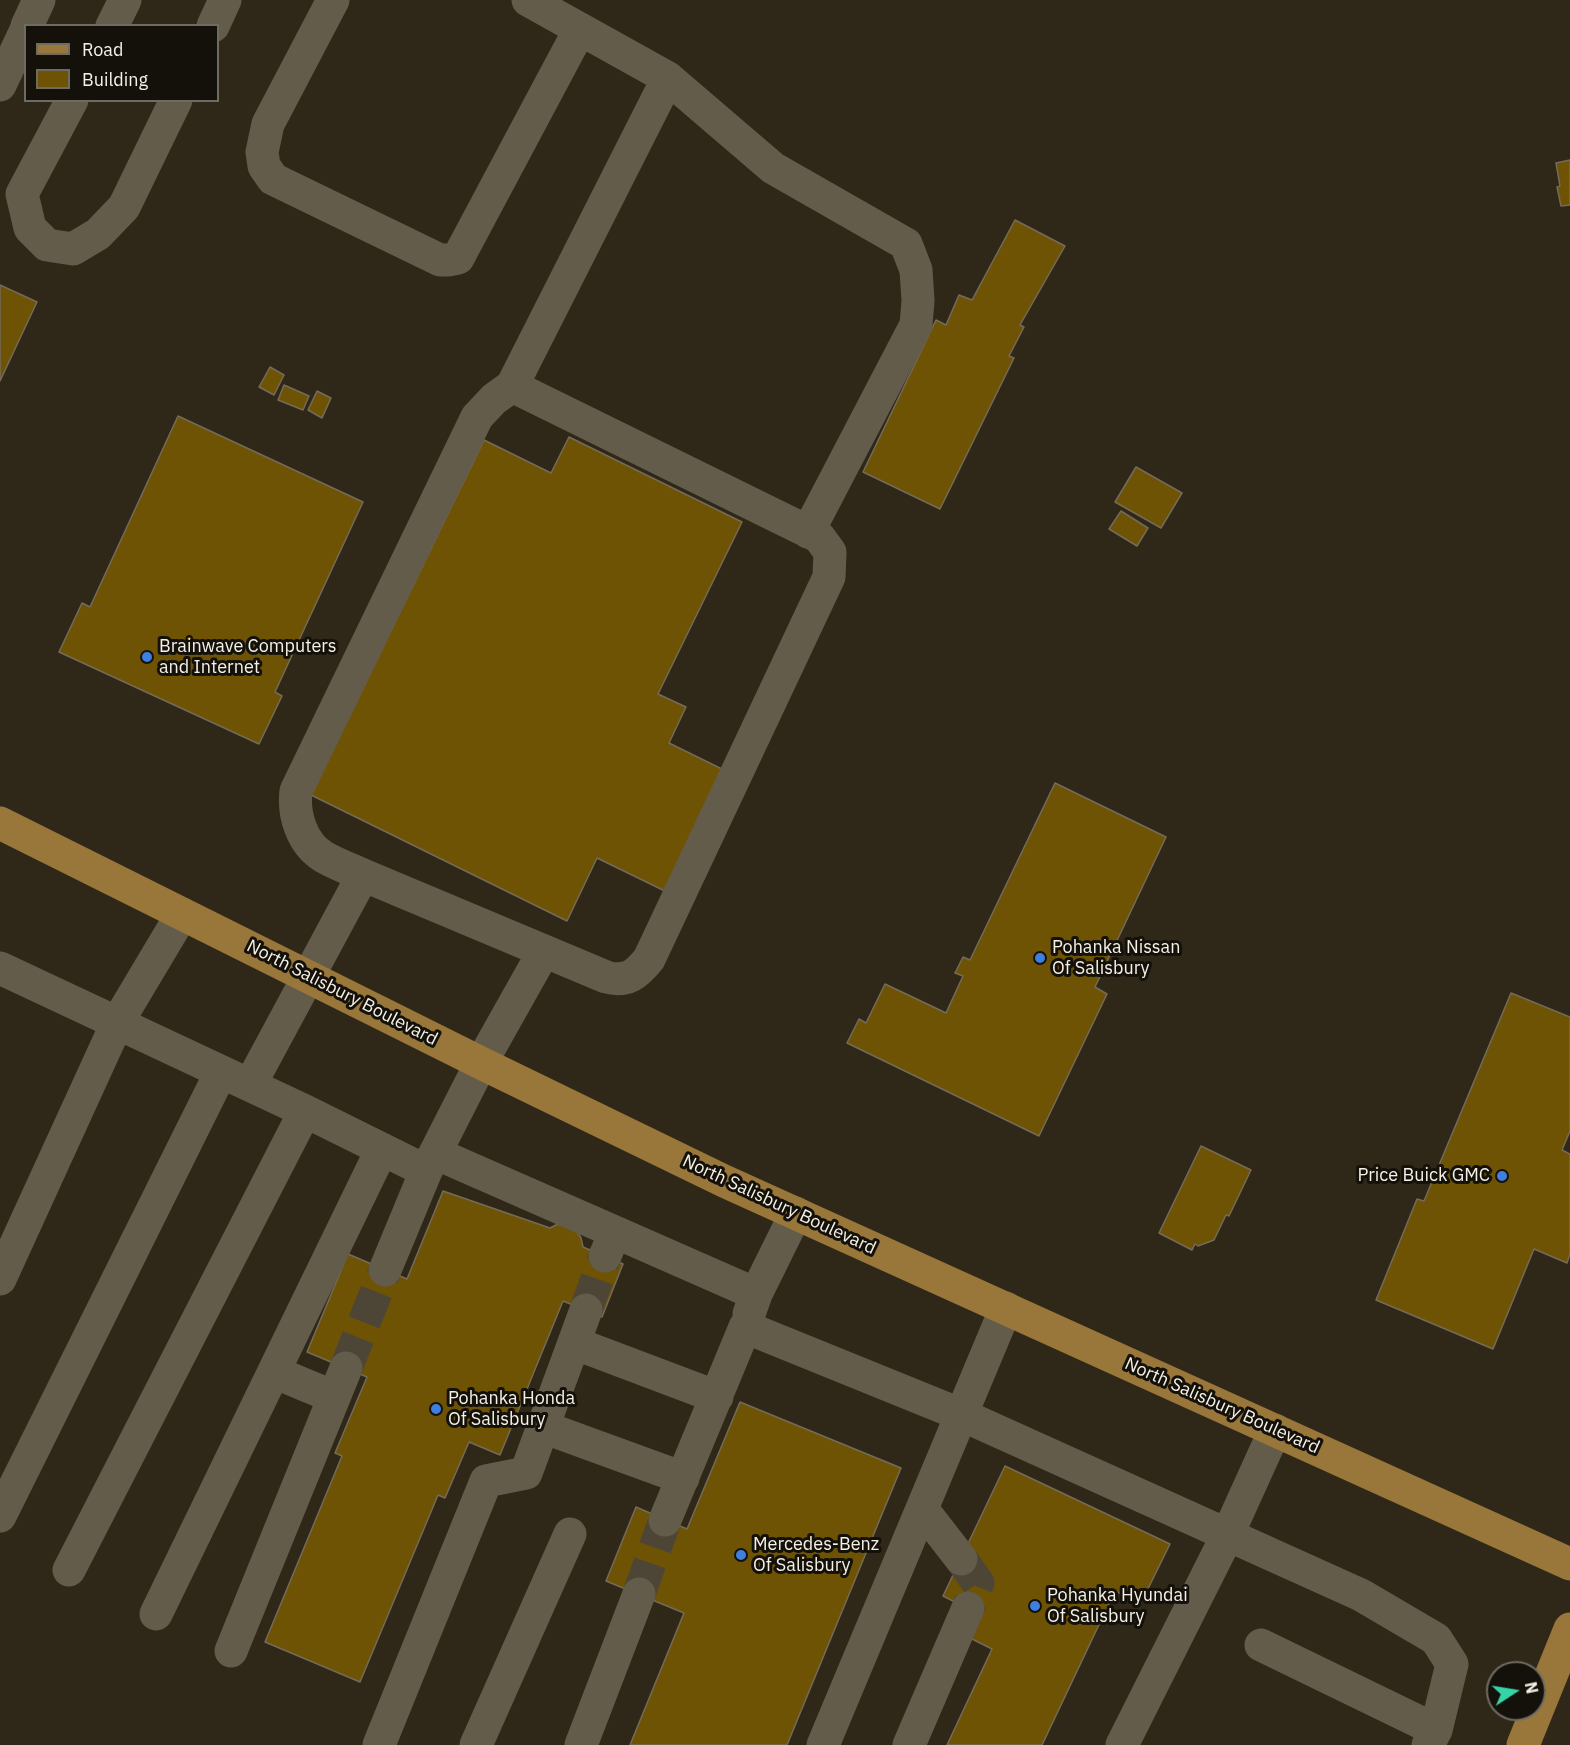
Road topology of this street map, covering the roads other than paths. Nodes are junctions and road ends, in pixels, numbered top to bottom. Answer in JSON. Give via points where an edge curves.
{"nodes":[{"id":1,"x":39,"y":0,"type":"edge"},
{"id":2,"x":125,"y":0,"type":"edge"},
{"id":3,"x":225,"y":0,"type":"edge"},
{"id":4,"x":333,"y":0,"type":"edge"},
{"id":5,"x":528,"y":0,"type":"edge"},
{"id":6,"x":28,"y":24,"type":"edge"},
{"id":7,"x":113,"y":24,"type":"edge"},
{"id":8,"x":214,"y":24,"type":"edge"},
{"id":9,"x":580,"y":29,"type":"junction"},
{"id":10,"x":24,"y":34,"type":"edge"},
{"id":11,"x":668,"y":78,"type":"junction"},
{"id":12,"x":0,"y":86,"type":"edge"},
{"id":13,"x":71,"y":102,"type":"edge"},
{"id":14,"x":175,"y":102,"type":"edge"},
{"id":15,"x":512,"y":386,"type":"junction"},
{"id":16,"x":808,"y":532,"type":"junction"},
{"id":17,"x":0,"y":823,"type":"edge"},
{"id":18,"x":363,"y":875,"type":"junction"},
{"id":19,"x":182,"y":914,"type":"junction"},
{"id":20,"x":544,"y":951,"type":"junction"},
{"id":21,"x":0,"y":968,"type":"edge"},
{"id":22,"x":308,"y":976,"type":"junction"},
{"id":23,"x":117,"y":1023,"type":"junction"},
{"id":24,"x":481,"y":1063,"type":"junction"},
{"id":25,"x":221,"y":1072,"type":"junction"},
{"id":26,"x":250,"y":1085,"type":"junction"},
{"id":27,"x":305,"y":1111,"type":"junction"},
{"id":28,"x":382,"y":1149,"type":"junction"},
{"id":29,"x":431,"y":1162,"type":"junction"},
{"id":30,"x":796,"y":1213,"type":"junction"},
{"id":31,"x":385,"y":1270,"type":"tunnel mouth"},
{"id":32,"x":0,"y":1279,"type":"edge"},
{"id":33,"x":756,"y":1294,"type":"junction"},
{"id":34,"x":1006,"y":1308,"type":"junction"},
{"id":35,"x":586,"y":1310,"type":"tunnel mouth"},
{"id":36,"x":745,"y":1327,"type":"junction"},
{"id":37,"x":574,"y":1343,"type":"junction"},
{"id":38,"x":274,"y":1372,"type":"junction"},
{"id":39,"x":717,"y":1397,"type":"junction"},
{"id":40,"x":962,"y":1415,"type":"junction"},
{"id":41,"x":543,"y":1427,"type":"junction"},
{"id":42,"x":1275,"y":1430,"type":"junction"},
{"id":43,"x":683,"y":1478,"type":"junction"},
{"id":44,"x":923,"y":1510,"type":"junction"},
{"id":45,"x":0,"y":1516,"type":"edge"},
{"id":46,"x":665,"y":1520,"type":"tunnel mouth"},
{"id":47,"x":570,"y":1534,"type":"dead end"},
{"id":48,"x":1227,"y":1536,"type":"junction"},
{"id":49,"x":961,"y":1559,"type":"tunnel mouth"},
{"id":50,"x":1570,"y":1564,"type":"edge"},
{"id":51,"x":69,"y":1570,"type":"dead end"},
{"id":52,"x":639,"y":1594,"type":"tunnel mouth"},
{"id":53,"x":968,"y":1608,"type":"tunnel mouth"},
{"id":54,"x":156,"y":1614,"type":"dead end"},
{"id":55,"x":1570,"y":1629,"type":"edge"},
{"id":56,"x":1261,"y":1645,"type":"dead end"},
{"id":57,"x":231,"y":1651,"type":"dead end"},
{"id":58,"x":1432,"y":1737,"type":"edge"},
{"id":59,"x":379,"y":1745,"type":"edge"},
{"id":60,"x":476,"y":1745,"type":"edge"},
{"id":61,"x":581,"y":1745,"type":"edge"},
{"id":62,"x":823,"y":1745,"type":"edge"},
{"id":63,"x":909,"y":1745,"type":"edge"},
{"id":64,"x":1122,"y":1745,"type":"edge"},
{"id":65,"x":1523,"y":1745,"type":"edge"}],
"edges":[{"from":1,"to":6,"type":"street"},
{"from":2,"to":7,"type":"street"},
{"from":3,"to":8,"type":"street"},
{"from":4,"to":9,"type":"street","via":[[268,124],[262,152],[264,166],[273,179],[440,260],[458,258]]},
{"from":5,"to":9,"type":"street"},
{"from":9,"to":11,"type":"street"},
{"from":10,"to":12,"type":"street"},
{"from":11,"to":15,"type":"street"},
{"from":11,"to":16,"type":"street","via":[[773,168],[906,244],[916,270],[916,325]]},
{"from":13,"to":14,"type":"street","via":[[22,194],[30,228],[47,245],[73,249],[98,234],[124,207]]},
{"from":15,"to":16,"type":"street"},
{"from":15,"to":18,"type":"street","via":[[477,417],[296,791],[294,803],[307,840],[321,856]]},
{"from":16,"to":20,"type":"street","via":[[819,537],[830,552],[829,577],[650,959],[637,974],[616,980]]},
{"from":17,"to":19,"type":"main road","name":"North Salisbury Boulevard"},
{"from":18,"to":20,"type":"street"},
{"from":18,"to":22,"type":"street"},
{"from":19,"to":22,"type":"main road","name":"North Salisbury Boulevard"},
{"from":19,"to":23,"type":"street"},
{"from":20,"to":24,"type":"street"},
{"from":21,"to":23,"type":"street"},
{"from":22,"to":24,"type":"main road","name":"North Salisbury Boulevard"},
{"from":22,"to":26,"type":"street"},
{"from":23,"to":25,"type":"street"},
{"from":23,"to":32,"type":"street"},
{"from":24,"to":29,"type":"street"},
{"from":24,"to":30,"type":"main road","name":"North Salisbury Boulevard"},
{"from":25,"to":26,"type":"street"},
{"from":25,"to":45,"type":"street"},
{"from":26,"to":27,"type":"street"},
{"from":27,"to":28,"type":"street"},
{"from":27,"to":51,"type":"street"},
{"from":28,"to":29,"type":"street"},
{"from":28,"to":38,"type":"street"},
{"from":29,"to":31,"type":"street"},
{"from":29,"to":33,"type":"street","via":[[610,1244]]},
{"from":30,"to":33,"type":"street"},
{"from":30,"to":34,"type":"main road","name":"North Salisbury Boulevard"},
{"from":33,"to":36,"type":"street"},
{"from":34,"to":40,"type":"street"},
{"from":34,"to":42,"type":"main road","name":"North Salisbury Boulevard"},
{"from":35,"to":37,"type":"street"},
{"from":36,"to":39,"type":"street"},
{"from":36,"to":40,"type":"street"},
{"from":37,"to":39,"type":"street"},
{"from":37,"to":41,"type":"street"},
{"from":38,"to":54,"type":"street"},
{"from":38,"to":57,"type":"street","via":[[340,1383]]},
{"from":39,"to":43,"type":"street"},
{"from":40,"to":44,"type":"street"},
{"from":40,"to":48,"type":"street"},
{"from":41,"to":43,"type":"street"},
{"from":41,"to":59,"type":"street","via":[[526,1473],[486,1481]]},
{"from":42,"to":48,"type":"street"},
{"from":42,"to":50,"type":"main road","name":"North Salisbury Boulevard"},
{"from":43,"to":46,"type":"street"},
{"from":44,"to":49,"type":"street"},
{"from":44,"to":62,"type":"street"},
{"from":47,"to":60,"type":"street"},
{"from":48,"to":58,"type":"street","via":[[1360,1595],[1436,1639],[1452,1664]]},
{"from":48,"to":64,"type":"street"},
{"from":52,"to":61,"type":"street"},
{"from":53,"to":63,"type":"street"},
{"from":55,"to":65,"type":"main road"},
{"from":56,"to":58,"type":"street"}]}
